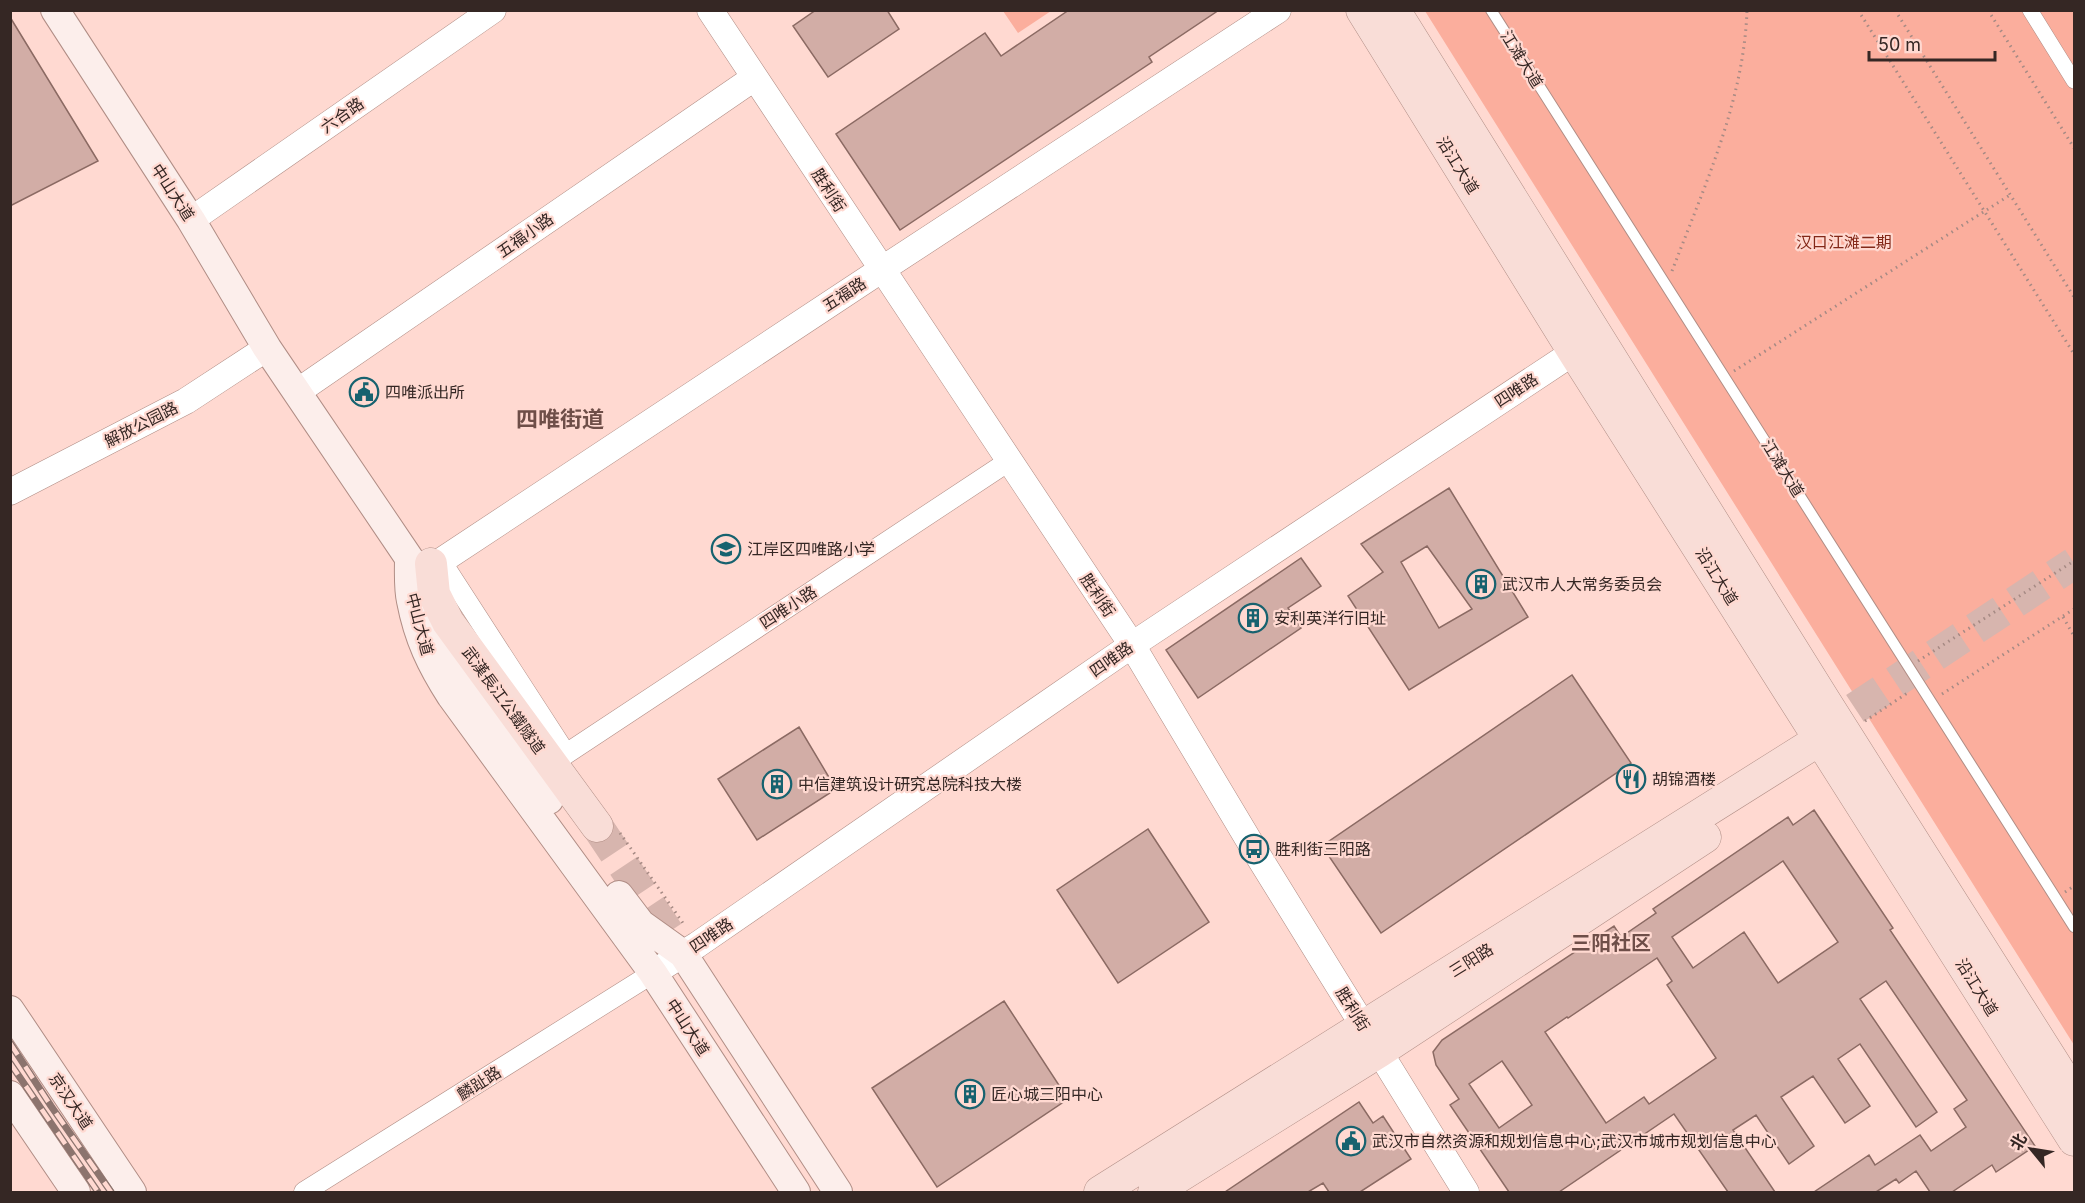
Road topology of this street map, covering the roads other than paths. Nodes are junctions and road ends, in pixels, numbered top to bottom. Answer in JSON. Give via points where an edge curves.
{"nodes":[{"id":1,"x":55,"y":10,"type":"edge"},
{"id":2,"x":493,"y":10,"type":"edge"},
{"id":3,"x":710,"y":10,"type":"edge"},
{"id":4,"x":1278,"y":10,"type":"edge"},
{"id":5,"x":1362,"y":10,"type":"edge"},
{"id":6,"x":1394,"y":10,"type":"edge"},
{"id":7,"x":1491,"y":10,"type":"edge"},
{"id":8,"x":2030,"y":10,"type":"edge"},
{"id":9,"x":754,"y":78,"type":"junction"},
{"id":10,"x":2074,"y":81,"type":"edge"},
{"id":11,"x":191,"y":220,"type":"junction"},
{"id":12,"x":881,"y":270,"type":"junction"},
{"id":13,"x":267,"y":348,"type":"junction"},
{"id":14,"x":1575,"y":352,"type":"junction"},
{"id":15,"x":297,"y":392,"type":"junction"},
{"id":16,"x":1009,"y":461,"type":"junction"},
{"id":17,"x":10,"y":492,"type":"edge"},
{"id":18,"x":426,"y":562,"type":"junction"},
{"id":19,"x":1132,"y":645,"type":"junction"},
{"id":20,"x":1841,"y":737,"type":"junction"},
{"id":21,"x":566,"y":754,"type":"joint"},
{"id":22,"x":608,"y":828,"type":"tunnel mouth"},
{"id":23,"x":2074,"y":927,"type":"edge"},
{"id":24,"x":690,"y":950,"type":"junction"},
{"id":25,"x":653,"y":974,"type":"junction"},
{"id":26,"x":10,"y":1010,"type":"edge"},
{"id":27,"x":1372,"y":1039,"type":"junction"},
{"id":28,"x":10,"y":1095,"type":"edge"},
{"id":29,"x":2074,"y":1095,"type":"edge"},
{"id":30,"x":2074,"y":1140,"type":"edge"},
{"id":31,"x":75,"y":1192,"type":"edge"},
{"id":32,"x":132,"y":1192,"type":"edge"},
{"id":33,"x":304,"y":1192,"type":"edge"},
{"id":34,"x":796,"y":1192,"type":"edge"},
{"id":35,"x":838,"y":1192,"type":"edge"},
{"id":36,"x":1100,"y":1192,"type":"edge"},
{"id":37,"x":1154,"y":1192,"type":"edge"},
{"id":38,"x":1466,"y":1192,"type":"edge"}],
"edges":[{"from":1,"to":11,"type":"main road","name":"中山大道"},
{"from":2,"to":11,"type":"street","name":"六合路"},
{"from":3,"to":9,"type":"street","name":"胜利街"},
{"from":4,"to":12,"type":"street","name":"五福路"},
{"from":5,"to":14,"type":"main road","name":"沿江大道"},
{"from":6,"to":20,"type":"main road","name":"沿江大道"},
{"from":7,"to":23,"type":"lane","name":"江滩大道"},
{"from":8,"to":10,"type":"street"},
{"from":9,"to":12,"type":"street","name":"胜利街"},
{"from":9,"to":15,"type":"street","name":"五福小路"},
{"from":11,"to":13,"type":"main road","name":"中山大道"},
{"from":12,"to":16,"type":"street","name":"胜利街"},
{"from":12,"to":18,"type":"street","name":"五福路"},
{"from":13,"to":15,"type":"main road","name":"中山大道"},
{"from":13,"to":17,"type":"street","name":"解放公园路","via":[[186,401]]},
{"from":14,"to":19,"type":"street","name":"四唯路"},
{"from":14,"to":20,"type":"main road","name":"沿江大道"},
{"from":15,"to":18,"type":"main road","name":"中山大道"},
{"from":16,"to":19,"type":"street","name":"胜利街"},
{"from":16,"to":21,"type":"street","name":"四唯小路"},
{"from":18,"to":21,"type":"street","name":"中山大道"},
{"from":18,"to":22,"type":"main road","name":"武漢長江公鐵隧道","via":[[434,594],[448,622]]},
{"from":18,"to":24,"type":"main road","name":"中山大道","via":[[423,597],[441,643],[507,732],[536,783],[641,924]]},
{"from":18,"to":25,"type":"main road","name":"中山大道","via":[[410,599],[431,666]]},
{"from":19,"to":24,"type":"street","name":"四唯路"},
{"from":19,"to":27,"type":"street","name":"胜利街"},
{"from":20,"to":27,"type":"main road","name":"三阳路"},
{"from":20,"to":29,"type":"main road","name":"沿江大道"},
{"from":20,"to":30,"type":"main road","name":"沿江大道"},
{"from":24,"to":25,"type":"street","name":"四唯路"},
{"from":24,"to":35,"type":"main road","name":"中山大道"},
{"from":25,"to":33,"type":"street","name":"麟趾路"},
{"from":25,"to":34,"type":"main road","name":"中山大道"},
{"from":26,"to":32,"type":"main road","name":"京汉大道"},
{"from":27,"to":36,"type":"main road","name":"三阳路"},
{"from":27,"to":37,"type":"main road","name":"三阳路"},
{"from":27,"to":38,"type":"street","name":"胜利街"},
{"from":28,"to":31,"type":"main road"}]}
